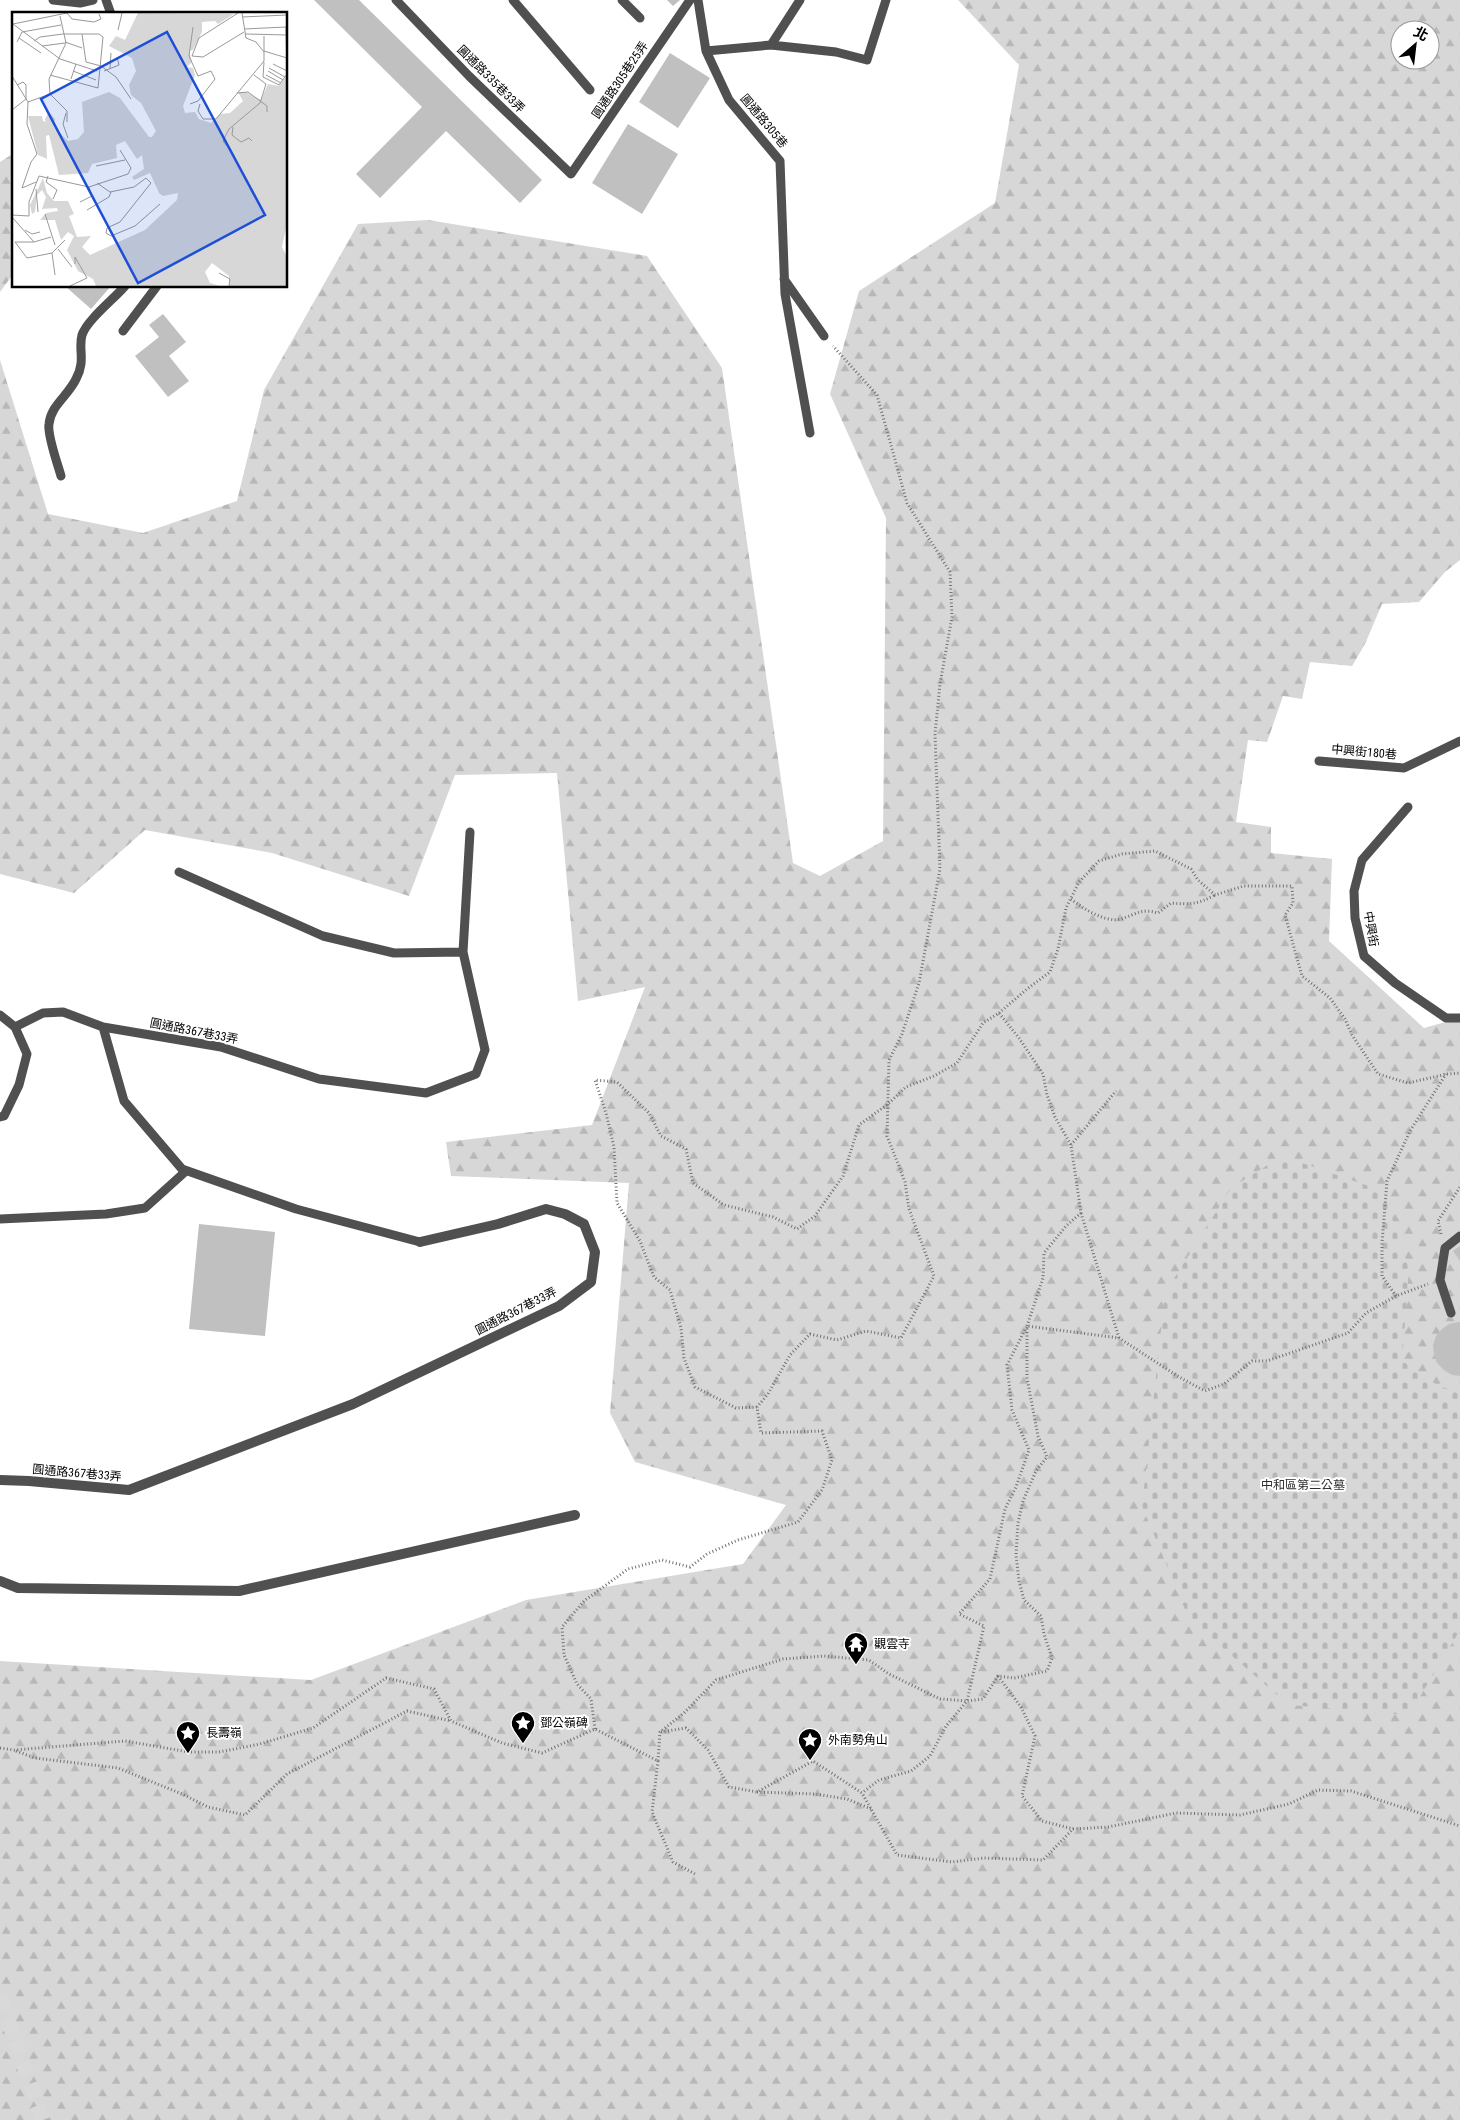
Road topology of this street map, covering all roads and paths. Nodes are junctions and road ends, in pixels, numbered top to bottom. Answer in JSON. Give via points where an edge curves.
{"nodes":[{"id":1,"x":53,"y":0,"type":"edge"},
{"id":2,"x":93,"y":0,"type":"edge"},
{"id":3,"x":106,"y":0,"type":"edge"},
{"id":4,"x":396,"y":0,"type":"edge"},
{"id":5,"x":513,"y":0,"type":"edge"},
{"id":6,"x":622,"y":0,"type":"edge"},
{"id":7,"x":690,"y":0,"type":"edge"},
{"id":8,"x":698,"y":0,"type":"edge"},
{"id":9,"x":800,"y":0,"type":"edge"},
{"id":10,"x":886,"y":0,"type":"edge"},
{"id":11,"x":110,"y":12,"type":"edge"},
{"id":12,"x":640,"y":18,"type":"dead end"},
{"id":13,"x":771,"y":45,"type":"junction"},
{"id":14,"x":706,"y":51,"type":"junction"},
{"id":15,"x":590,"y":90,"type":"dead end"},
{"id":16,"x":571,"y":174,"type":"joint"},
{"id":17,"x":784,"y":278,"type":"junction"},
{"id":18,"x":123,"y":288,"type":"edge"},
{"id":19,"x":155,"y":288,"type":"edge"},
{"id":20,"x":123,"y":331,"type":"dead end"},
{"id":21,"x":824,"y":336,"type":"joint"},
{"id":22,"x":810,"y":433,"type":"dead end"},
{"id":23,"x":61,"y":476,"type":"dead end"},
{"id":24,"x":1460,"y":741,"type":"edge"},
{"id":25,"x":1319,"y":761,"type":"dead end"},
{"id":26,"x":1408,"y":807,"type":"dead end"},
{"id":27,"x":470,"y":832,"type":"dead end"},
{"id":28,"x":178,"y":872,"type":"dead end"},
{"id":29,"x":1215,"y":895,"type":"junction"},
{"id":30,"x":1071,"y":898,"type":"junction"},
{"id":31,"x":463,"y":952,"type":"junction"},
{"id":32,"x":999,"y":1014,"type":"junction"},
{"id":33,"x":0,"y":1015,"type":"edge"},
{"id":34,"x":1460,"y":1018,"type":"edge"},
{"id":35,"x":15,"y":1027,"type":"junction"},
{"id":36,"x":103,"y":1027,"type":"junction"},
{"id":37,"x":1460,"y":1073,"type":"edge"},
{"id":38,"x":1447,"y":1074,"type":"junction"},
{"id":39,"x":1116,"y":1091,"type":"dead end"},
{"id":40,"x":888,"y":1104,"type":"junction"},
{"id":41,"x":0,"y":1116,"type":"edge"},
{"id":42,"x":1071,"y":1145,"type":"junction"},
{"id":43,"x":186,"y":1170,"type":"junction"},
{"id":44,"x":1460,"y":1187,"type":"edge"},
{"id":45,"x":1081,"y":1212,"type":"junction"},
{"id":46,"x":0,"y":1219,"type":"edge"},
{"id":47,"x":1460,"y":1236,"type":"edge"},
{"id":48,"x":420,"y":1242,"type":"joint"},
{"id":49,"x":1445,"y":1248,"type":"junction"},
{"id":50,"x":1440,"y":1280,"type":"junction"},
{"id":51,"x":1396,"y":1296,"type":"junction"},
{"id":52,"x":1452,"y":1313,"type":"dead end"},
{"id":53,"x":1027,"y":1326,"type":"junction"},
{"id":54,"x":1119,"y":1338,"type":"junction"},
{"id":55,"x":757,"y":1407,"type":"junction"},
{"id":56,"x":0,"y":1480,"type":"edge"},
{"id":57,"x":576,"y":1515,"type":"dead end"},
{"id":58,"x":0,"y":1581,"type":"edge"},
{"id":59,"x":998,"y":1676,"type":"junction"},
{"id":60,"x":967,"y":1701,"type":"junction"},
{"id":61,"x":452,"y":1721,"type":"junction"},
{"id":62,"x":595,"y":1729,"type":"junction"},
{"id":63,"x":660,"y":1732,"type":"junction"},
{"id":64,"x":0,"y":1748,"type":"edge"},
{"id":65,"x":14,"y":1750,"type":"junction"},
{"id":66,"x":658,"y":1761,"type":"junction"},
{"id":67,"x":757,"y":1792,"type":"junction"},
{"id":68,"x":862,"y":1793,"type":"junction"},
{"id":69,"x":871,"y":1809,"type":"junction"},
{"id":70,"x":1460,"y":1826,"type":"edge"},
{"id":71,"x":1073,"y":1829,"type":"junction"},
{"id":72,"x":695,"y":1874,"type":"dead end"}],
"edges":[{"from":1,"to":2,"type":"lane","via":[[80,3]]},
{"from":3,"to":11,"type":"lane"},
{"from":4,"to":16,"type":"lane","name":"圓通路335巷33弄"},
{"from":5,"to":15,"type":"lane"},
{"from":6,"to":12,"type":"lane"},
{"from":7,"to":16,"type":"lane","name":"圓通路305巷25弄"},
{"from":8,"to":14,"type":"lane","name":"圓通路305巷"},
{"from":9,"to":13,"type":"lane"},
{"from":10,"to":13,"type":"lane","via":[[866,60],[836,52]]},
{"from":13,"to":14,"type":"lane"},
{"from":14,"to":17,"type":"lane","name":"圓通路305巷","via":[[729,100],[780,161]]},
{"from":17,"to":21,"type":"lane"},
{"from":17,"to":22,"type":"lane","name":"圓通路305巷"},
{"from":18,"to":23,"type":"lane","via":[[90,322],[82,335],[82,364],[76,380],[51,416],[48,426]]},
{"from":19,"to":20,"type":"lane"},
{"from":21,"to":40,"type":"path","via":[[877,395],[907,503],[950,572],[952,617],[935,734],[940,869],[919,983],[902,1034],[889,1060]]},
{"from":24,"to":25,"type":"lane","name":"中興街180巷","via":[[1404,768]]},
{"from":26,"to":34,"type":"lane","name":"中興街","via":[[1362,860],[1354,891],[1355,918],[1364,956],[1395,983],[1446,1018]]},
{"from":27,"to":31,"type":"lane","name":"圓通路367巷33弄"},
{"from":28,"to":31,"type":"lane","via":[[323,936],[394,953]]},
{"from":29,"to":30,"type":"path","via":[[1190,905],[1171,903],[1158,913],[1145,910],[1118,920],[1090,913]]},
{"from":29,"to":30,"type":"path","via":[[1191,869],[1155,851],[1122,854],[1099,861],[1079,882]]},
{"from":29,"to":38,"type":"path","via":[[1244,886],[1292,886],[1293,903],[1285,915],[1302,976],[1330,998],[1378,1074],[1408,1083]]},
{"from":30,"to":32,"type":"path","via":[[1050,972]]},
{"from":31,"to":36,"type":"lane","name":"圓通路367巷33弄","via":[[485,1050],[476,1074],[426,1093],[319,1078],[220,1047]]},
{"from":32,"to":40,"type":"path","via":[[983,1023],[957,1063],[906,1087]]},
{"from":32,"to":42,"type":"path","via":[[1044,1074],[1055,1117]]},
{"from":33,"to":35,"type":"lane"},
{"from":35,"to":36,"type":"lane","name":"圓通路367巷33弄","via":[[42,1013],[63,1012]]},
{"from":35,"to":41,"type":"lane","via":[[27,1054],[19,1085],[4,1116]]},
{"from":36,"to":43,"type":"lane","name":"圓通路367巷33弄","via":[[124,1101]]},
{"from":37,"to":38,"type":"path"},
{"from":38,"to":51,"type":"path","via":[[1410,1131],[1387,1181],[1382,1276]]},
{"from":39,"to":42,"type":"path"},
{"from":40,"to":55,"type":"path","via":[[887,1136],[934,1276],[901,1338],[866,1331],[838,1340],[810,1334],[790,1355]]},
{"from":40,"to":55,"type":"path","via":[[859,1125],[843,1176],[815,1216],[797,1229],[773,1217],[724,1205],[693,1183],[686,1149],[661,1136],[649,1113],[617,1082],[595,1080],[614,1148],[617,1203],[640,1241],[654,1277],[670,1290],[681,1328],[684,1358],[695,1387],[736,1408]]},
{"from":42,"to":45,"type":"path"},
{"from":43,"to":46,"type":"lane","via":[[145,1208],[106,1214]]},
{"from":43,"to":48,"type":"lane","name":"圓通路367巷33弄","via":[[296,1209]]},
{"from":44,"to":49,"type":"path","via":[[1438,1221]]},
{"from":45,"to":53,"type":"path","via":[[1044,1253],[1043,1278]]},
{"from":45,"to":54,"type":"path"},
{"from":47,"to":49,"type":"lane"},
{"from":48,"to":56,"type":"street","name":"圓通路367巷33弄","via":[[546,1209],[584,1224],[595,1252],[591,1282],[558,1306],[353,1404],[129,1490]]},
{"from":49,"to":50,"type":"lane"},
{"from":50,"to":51,"type":"path"},
{"from":50,"to":52,"type":"lane"},
{"from":51,"to":54,"type":"path","via":[[1366,1313],[1348,1333],[1267,1361],[1252,1361],[1224,1384],[1205,1391]]},
{"from":53,"to":54,"type":"path"},
{"from":53,"to":59,"type":"path","via":[[1027,1378],[1038,1436],[1046,1457],[1023,1501],[1016,1555],[1024,1600],[1041,1616],[1052,1658],[1048,1671],[1014,1678]]},
{"from":53,"to":60,"type":"path","via":[[1007,1365],[1012,1410],[1029,1450],[1004,1509],[990,1579],[959,1614],[984,1626]]},
{"from":55,"to":62,"type":"path","via":[[761,1433],[822,1431],[832,1460],[822,1490],[798,1522],[738,1540],[707,1554],[690,1567],[662,1560],[628,1569],[584,1601],[562,1627],[564,1654],[577,1684],[591,1699]]},
{"from":57,"to":58,"type":"street","via":[[239,1591],[18,1588]]},
{"from":59,"to":60,"type":"path","via":[[983,1698]]},
{"from":59,"to":71,"type":"path","via":[[1021,1708],[1035,1736],[1022,1796],[1042,1820]]},
{"from":60,"to":63,"type":"path","via":[[940,1699],[889,1674],[869,1660],[824,1656],[783,1659],[716,1680]]},
{"from":60,"to":68,"type":"path","via":[[946,1726],[930,1756],[911,1771],[879,1780]]},
{"from":61,"to":62,"type":"path","via":[[502,1743],[542,1753]]},
{"from":61,"to":65,"type":"path","via":[[434,1689],[386,1678],[313,1728],[219,1752],[189,1752],[125,1741]]},
{"from":61,"to":65,"type":"path","via":[[407,1711],[288,1774],[244,1815],[208,1807],[118,1768],[35,1758]]},
{"from":62,"to":66,"type":"path"},
{"from":63,"to":66,"type":"path"},
{"from":63,"to":67,"type":"path","via":[[686,1728],[708,1750],[729,1787]]},
{"from":64,"to":65,"type":"path"},
{"from":66,"to":72,"type":"path","via":[[652,1812],[673,1862]]},
{"from":67,"to":68,"type":"path","via":[[813,1761]]},
{"from":67,"to":69,"type":"path","via":[[839,1797]]},
{"from":68,"to":69,"type":"path"},
{"from":69,"to":71,"type":"path","via":[[897,1855],[952,1862],[984,1858],[1043,1860]]},
{"from":70,"to":71,"type":"path","via":[[1351,1791],[1318,1790],[1289,1804],[1240,1814],[1176,1813],[1108,1827]]}]}
